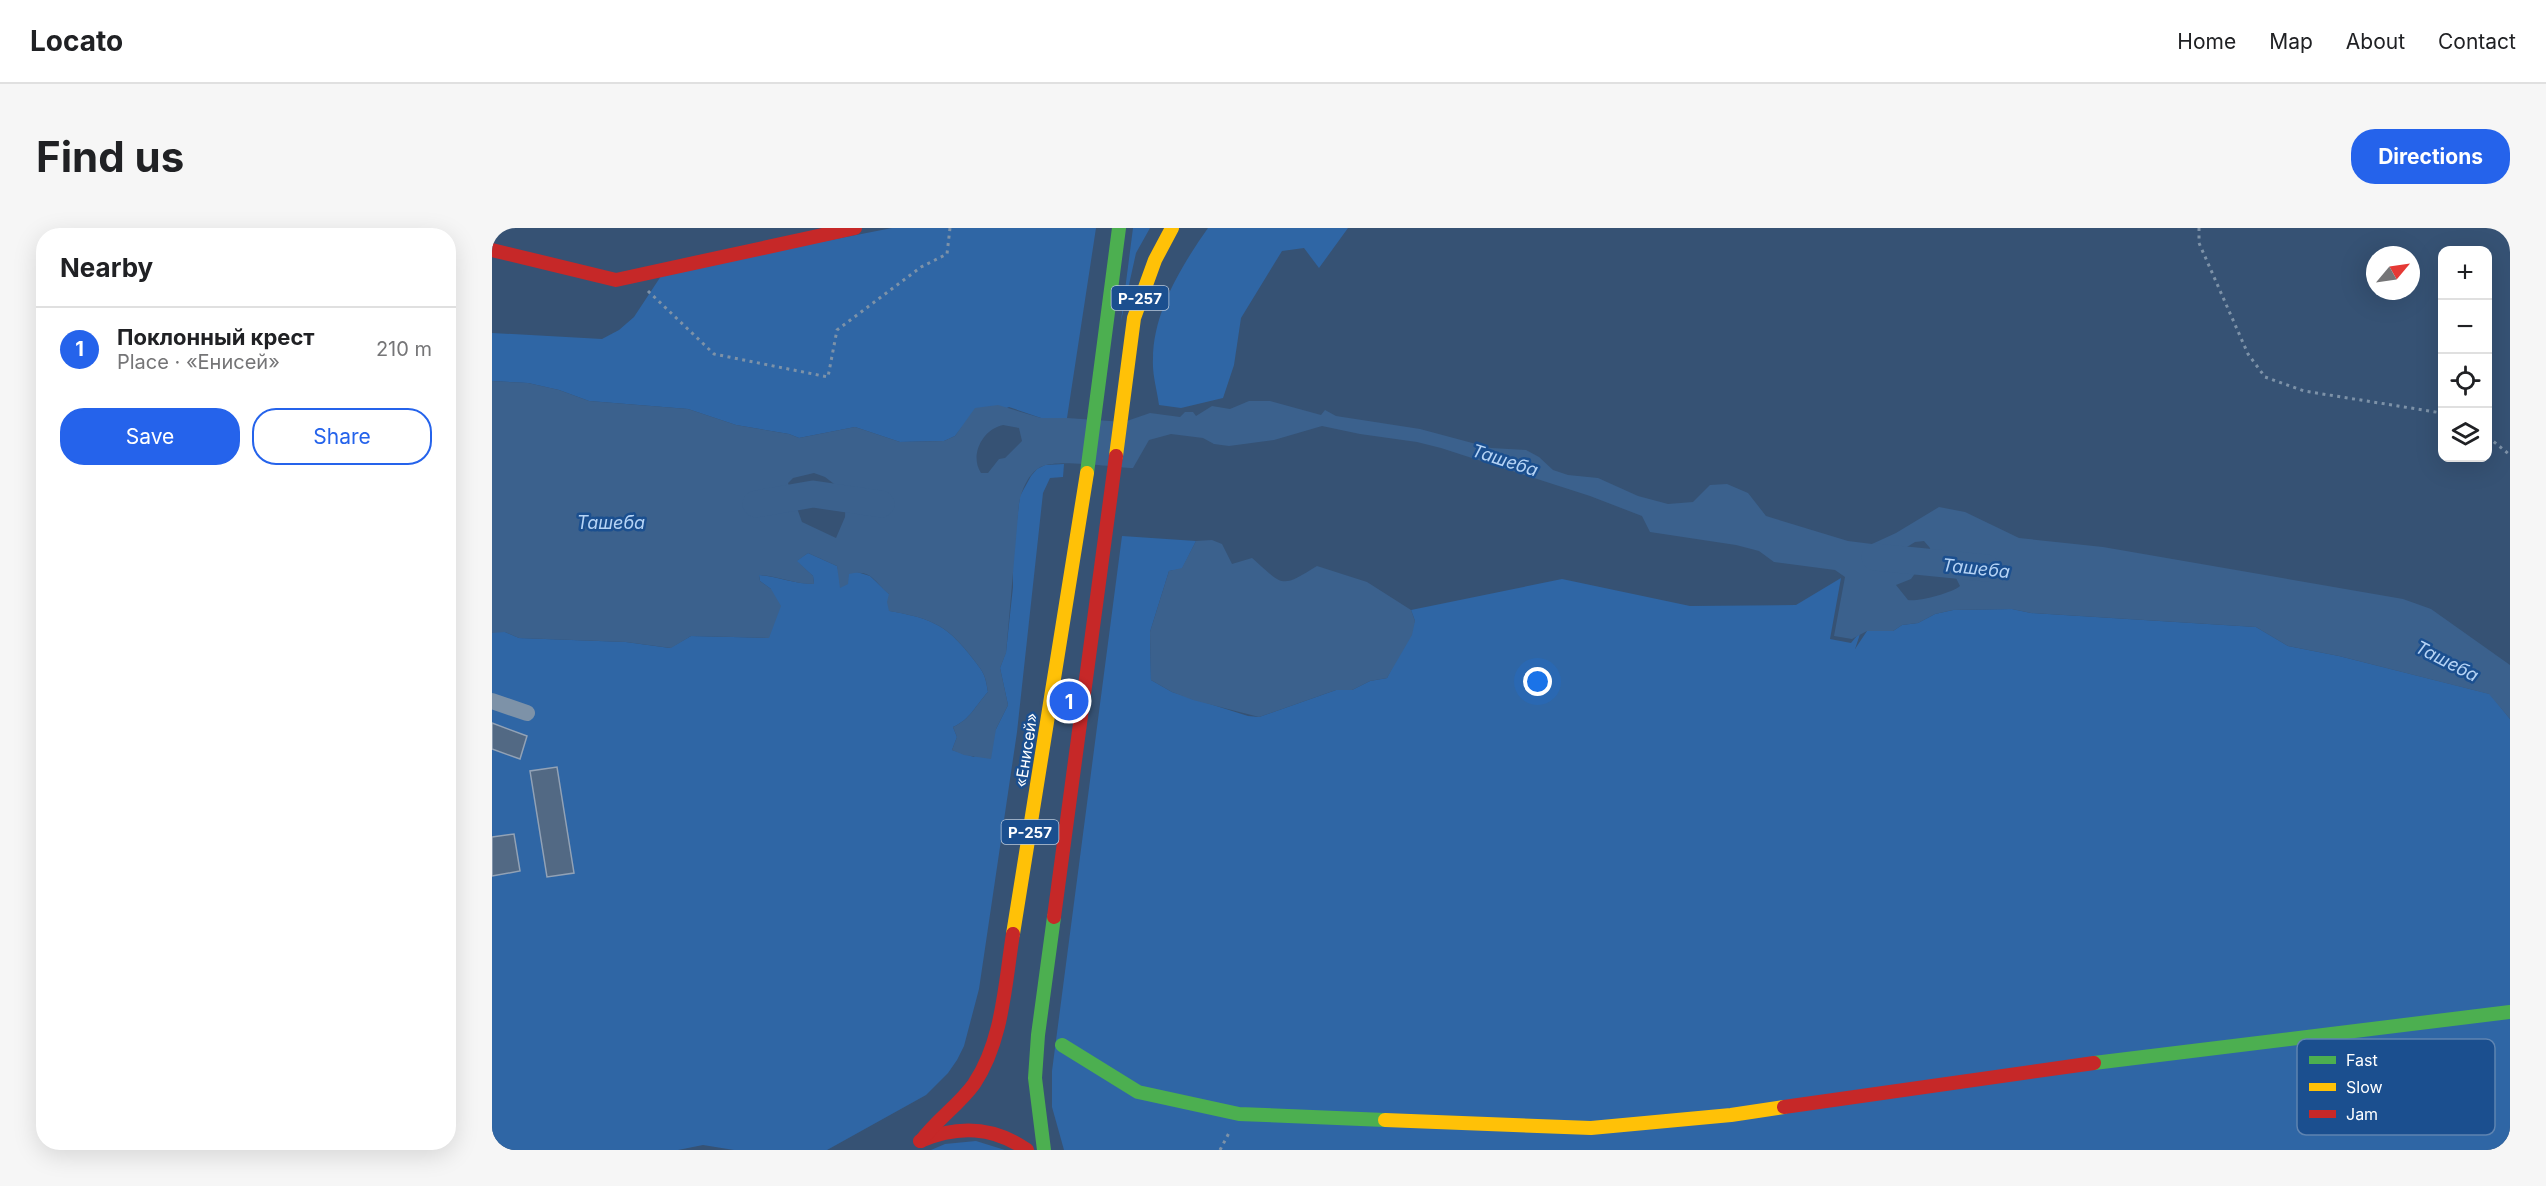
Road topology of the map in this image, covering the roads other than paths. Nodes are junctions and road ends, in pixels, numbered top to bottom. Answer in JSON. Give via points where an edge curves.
{"nodes":[{"id":1,"x":855,"y":228,"type":"edge"},
{"id":2,"x":1119,"y":228,"type":"edge"},
{"id":3,"x":1172,"y":228,"type":"edge"},
{"id":4,"x":492,"y":250,"type":"edge"},
{"id":5,"x":492,"y":700,"type":"edge"},
{"id":6,"x":527,"y":712,"type":"dead end"},
{"id":7,"x":2510,"y":1012,"type":"edge"},
{"id":8,"x":1062,"y":1045,"type":"dead end"},
{"id":9,"x":921,"y":1141,"type":"junction"},
{"id":10,"x":909,"y":1149,"type":"edge"},
{"id":11,"x":1027,"y":1150,"type":"edge"},
{"id":12,"x":1044,"y":1150,"type":"edge"}],
"edges":[{"from":1,"to":4,"type":"main road","via":[[616,280]]},
{"from":2,"to":9,"type":"main road","name":"«Енисей»","number":"Р-257","via":[[1084,498],[998,1025],[993,1047],[978,1078]]},
{"from":3,"to":12,"type":"main road","number":"Р-257","via":[[1147,276],[1134,318],[1038,1035],[1035,1078]]},
{"from":5,"to":6,"type":"street"},
{"from":7,"to":8,"type":"main road","via":[[2035,1070],[1731,1115],[1591,1128],[1239,1114],[1138,1092]]},
{"from":9,"to":10,"type":"main road","number":"Р-257"},
{"from":9,"to":11,"type":"main road","number":"Р-257","via":[[949,1130],[978,1129],[1009,1138]]}]}
